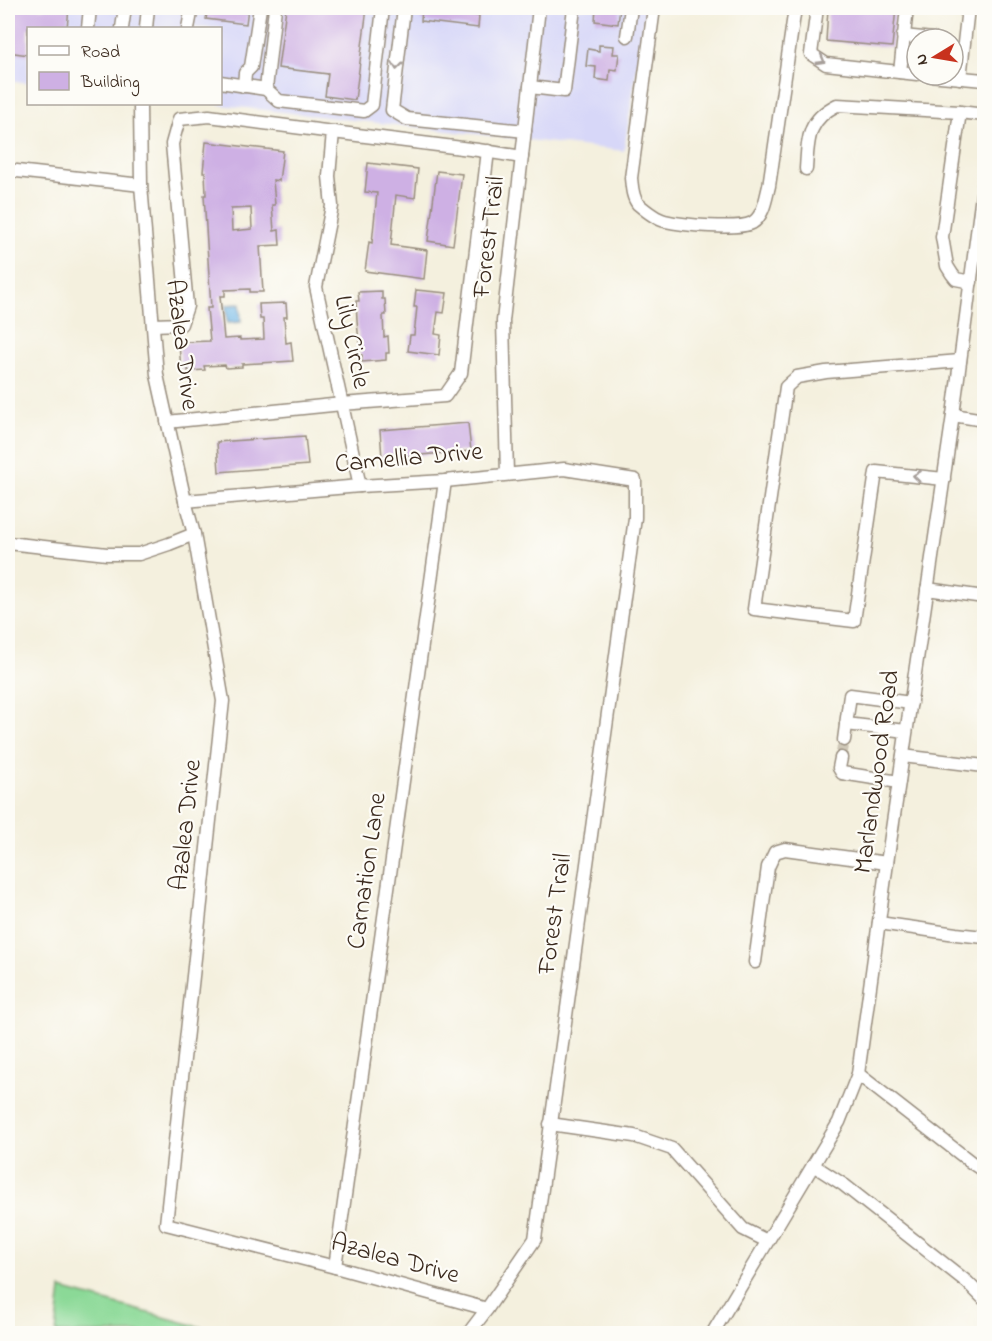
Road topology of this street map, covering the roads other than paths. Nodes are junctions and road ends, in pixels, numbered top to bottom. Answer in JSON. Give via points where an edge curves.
{"nodes":[{"id":1,"x":90,"y":8,"type":"edge"},
{"id":2,"x":125,"y":8,"type":"edge"},
{"id":3,"x":148,"y":8,"type":"edge"},
{"id":4,"x":192,"y":8,"type":"edge"},
{"id":5,"x":260,"y":8,"type":"edge"},
{"id":6,"x":275,"y":8,"type":"edge"},
{"id":7,"x":383,"y":8,"type":"edge"},
{"id":8,"x":404,"y":8,"type":"edge"},
{"id":9,"x":539,"y":8,"type":"edge"},
{"id":10,"x":574,"y":8,"type":"edge"},
{"id":11,"x":631,"y":8,"type":"edge"},
{"id":12,"x":654,"y":8,"type":"edge"},
{"id":13,"x":795,"y":8,"type":"edge"},
{"id":14,"x":817,"y":8,"type":"edge"},
{"id":15,"x":907,"y":8,"type":"edge"},
{"id":16,"x":968,"y":8,"type":"edge"},
{"id":17,"x":88,"y":27,"type":"edge"},
{"id":18,"x":122,"y":27,"type":"edge"},
{"id":19,"x":146,"y":27,"type":"edge"},
{"id":20,"x":188,"y":27,"type":"edge"},
{"id":21,"x":962,"y":27,"type":"edge"},
{"id":22,"x":627,"y":36,"type":"dead end"},
{"id":23,"x":903,"y":36,"type":"joint"},
{"id":24,"x":900,"y":72,"type":"junction"},
{"id":25,"x":905,"y":73,"type":"edge"},
{"id":26,"x":965,"y":78,"type":"edge"},
{"id":27,"x":984,"y":80,"type":"edge"},
{"id":28,"x":222,"y":82,"type":"edge"},
{"id":29,"x":244,"y":86,"type":"junction"},
{"id":30,"x":530,"y":87,"type":"junction"},
{"id":31,"x":266,"y":89,"type":"junction"},
{"id":32,"x":140,"y":105,"type":"edge"},
{"id":33,"x":960,"y":112,"type":"junction"},
{"id":34,"x":984,"y":115,"type":"edge"},
{"id":35,"x":525,"y":131,"type":"junction"},
{"id":36,"x":333,"y":132,"type":"junction"},
{"id":37,"x":488,"y":151,"type":"junction"},
{"id":38,"x":522,"y":157,"type":"junction"},
{"id":39,"x":806,"y":169,"type":"dead end"},
{"id":40,"x":8,"y":170,"type":"edge"},
{"id":41,"x":984,"y":180,"type":"edge"},
{"id":42,"x":141,"y":185,"type":"junction"},
{"id":43,"x":981,"y":227,"type":"edge"},
{"id":44,"x":971,"y":282,"type":"junction"},
{"id":45,"x":153,"y":325,"type":"junction"},
{"id":46,"x":960,"y":362,"type":"junction"},
{"id":47,"x":342,"y":404,"type":"junction"},
{"id":48,"x":953,"y":415,"type":"junction"},
{"id":49,"x":984,"y":420,"type":"edge"},
{"id":50,"x":167,"y":422,"type":"junction"},
{"id":51,"x":507,"y":474,"type":"junction"},
{"id":52,"x":635,"y":480,"type":"joint"},
{"id":53,"x":944,"y":480,"type":"junction"},
{"id":54,"x":445,"y":481,"type":"junction"},
{"id":55,"x":360,"y":486,"type":"junction"},
{"id":56,"x":185,"y":501,"type":"junction"},
{"id":57,"x":195,"y":534,"type":"junction"},
{"id":58,"x":8,"y":543,"type":"edge"},
{"id":59,"x":927,"y":590,"type":"junction"},
{"id":60,"x":984,"y":597,"type":"edge"},
{"id":61,"x":910,"y":703,"type":"junction"},
{"id":62,"x":846,"y":724,"type":"junction"},
{"id":63,"x":906,"y":731,"type":"junction"},
{"id":64,"x":844,"y":740,"type":"tunnel mouth"},
{"id":65,"x":903,"y":756,"type":"junction"},
{"id":66,"x":841,"y":758,"type":"dead end"},
{"id":67,"x":984,"y":766,"type":"edge"},
{"id":68,"x":899,"y":782,"type":"junction"},
{"id":69,"x":887,"y":863,"type":"junction"},
{"id":70,"x":879,"y":922,"type":"junction"},
{"id":71,"x":984,"y":937,"type":"edge"},
{"id":72,"x":754,"y":962,"type":"dead end"},
{"id":73,"x":858,"y":1074,"type":"junction"},
{"id":74,"x":550,"y":1124,"type":"junction"},
{"id":75,"x":813,"y":1165,"type":"junction"},
{"id":76,"x":984,"y":1171,"type":"edge"},
{"id":77,"x":767,"y":1241,"type":"junction"},
{"id":78,"x":335,"y":1267,"type":"junction"},
{"id":79,"x":984,"y":1299,"type":"edge"},
{"id":80,"x":487,"y":1309,"type":"junction"},
{"id":81,"x":468,"y":1334,"type":"edge"},
{"id":82,"x":712,"y":1334,"type":"edge"}],
"edges":[{"from":1,"to":17,"type":"street"},
{"from":2,"to":18,"type":"street"},
{"from":3,"to":19,"type":"street"},
{"from":4,"to":20,"type":"street"},
{"from":5,"to":29,"type":"street","via":[[251,67],[245,73]]},
{"from":6,"to":31,"type":"street"},
{"from":7,"to":31,"type":"street","via":[[372,105],[368,110],[279,101]]},
{"from":8,"to":35,"type":"street","one_way":true,"via":[[392,110],[407,118]]},
{"from":9,"to":30,"type":"street","name":"Forest Trail"},
{"from":10,"to":30,"type":"street","via":[[564,91]]},
{"from":11,"to":22,"type":"street"},
{"from":12,"to":13,"type":"street","via":[[631,178],[634,196],[636,202],[663,221],[714,227],[753,222],[764,206]]},
{"from":14,"to":24,"type":"street","one_way":true,"via":[[811,54],[826,64]]},
{"from":15,"to":23,"type":"street"},
{"from":16,"to":21,"type":"street"},
{"from":23,"to":24,"type":"street"},
{"from":24,"to":25,"type":"street"},
{"from":26,"to":27,"type":"street"},
{"from":28,"to":29,"type":"street"},
{"from":29,"to":31,"type":"street"},
{"from":30,"to":35,"type":"street","name":"Forest Trail"},
{"from":32,"to":42,"type":"street","name":"Azalea Drive"},
{"from":33,"to":34,"type":"street"},
{"from":33,"to":39,"type":"street","via":[[837,105],[812,127]]},
{"from":33,"to":44,"type":"street","via":[[942,237],[952,274],[956,279]]},
{"from":35,"to":38,"type":"street","name":"Forest Trail"},
{"from":36,"to":37,"type":"street"},
{"from":36,"to":45,"type":"street","via":[[209,116],[179,119],[172,144],[187,306],[181,324]]},
{"from":36,"to":47,"type":"street","name":"Lily Circle","via":[[328,176],[332,206],[316,287]]},
{"from":37,"to":38,"type":"street"},
{"from":37,"to":47,"type":"street","via":[[461,373],[445,396]]},
{"from":38,"to":51,"type":"street","name":"Forest Trail","via":[[503,321]]},
{"from":40,"to":42,"type":"street"},
{"from":41,"to":43,"type":"street","name":"Marlandwood Road"},
{"from":42,"to":45,"type":"street","name":"Azalea Drive"},
{"from":43,"to":44,"type":"street","name":"Marlandwood Road"},
{"from":44,"to":46,"type":"street","name":"Marlandwood Road"},
{"from":45,"to":50,"type":"street","name":"Azalea Drive","via":[[157,375]]},
{"from":46,"to":48,"type":"street","name":"Marlandwood Road"},
{"from":53,"to":46,"type":"street","one_way":true,"via":[[876,472],[854,621],[754,609],[786,387],[797,377],[826,372]]},
{"from":47,"to":50,"type":"street"},
{"from":47,"to":55,"type":"street","name":"Lily Circle"},
{"from":48,"to":49,"type":"street"},
{"from":48,"to":53,"type":"street","name":"Marlandwood Road"},
{"from":50,"to":56,"type":"street","name":"Azalea Drive"},
{"from":51,"to":52,"type":"street","name":"Camellia Drive","via":[[564,469]]},
{"from":51,"to":54,"type":"street","name":"Camellia Drive"},
{"from":52,"to":74,"type":"street","name":"Forest Trail","via":[[634,518]]},
{"from":53,"to":59,"type":"street","name":"Marlandwood Road"},
{"from":54,"to":55,"type":"street","name":"Camellia Drive"},
{"from":54,"to":78,"type":"street","name":"Carnation Lane"},
{"from":55,"to":56,"type":"street","name":"Camellia Drive"},
{"from":56,"to":57,"type":"street","name":"Azalea Drive"},
{"from":57,"to":58,"type":"street","via":[[139,554]]},
{"from":57,"to":78,"type":"street","name":"Azalea Drive","via":[[223,701],[166,1224]]},
{"from":59,"to":60,"type":"street"},
{"from":59,"to":61,"type":"street","name":"Marlandwood Road"},
{"from":61,"to":62,"type":"street","via":[[850,695]]},
{"from":61,"to":63,"type":"street","name":"Marlandwood Road"},
{"from":62,"to":63,"type":"street"},
{"from":62,"to":64,"type":"street"},
{"from":63,"to":65,"type":"street","name":"Marlandwood Road"},
{"from":65,"to":67,"type":"street"},
{"from":65,"to":68,"type":"street","name":"Marlandwood Road"},
{"from":66,"to":68,"type":"street","via":[[842,773]]},
{"from":68,"to":69,"type":"street","name":"Marlandwood Road"},
{"from":69,"to":70,"type":"street","name":"Marlandwood Road"},
{"from":69,"to":72,"type":"street","via":[[785,849],[775,852],[768,867]]},
{"from":70,"to":71,"type":"street"},
{"from":70,"to":73,"type":"street","name":"Marlandwood Road"},
{"from":73,"to":75,"type":"street","name":"Marlandwood Road","via":[[839,1122]]},
{"from":73,"to":76,"type":"street"},
{"from":74,"to":77,"type":"street","via":[[634,1136],[672,1149],[743,1229]]},
{"from":74,"to":80,"type":"street","name":"Forest Trail","via":[[535,1239]]},
{"from":75,"to":77,"type":"street","name":"Marlandwood Road"},
{"from":75,"to":79,"type":"street","via":[[844,1185]]},
{"from":77,"to":82,"type":"street","name":"Marlandwood Road"},
{"from":78,"to":80,"type":"street","name":"Azalea Drive"},
{"from":80,"to":81,"type":"street","name":"Forest Trail"}]}
